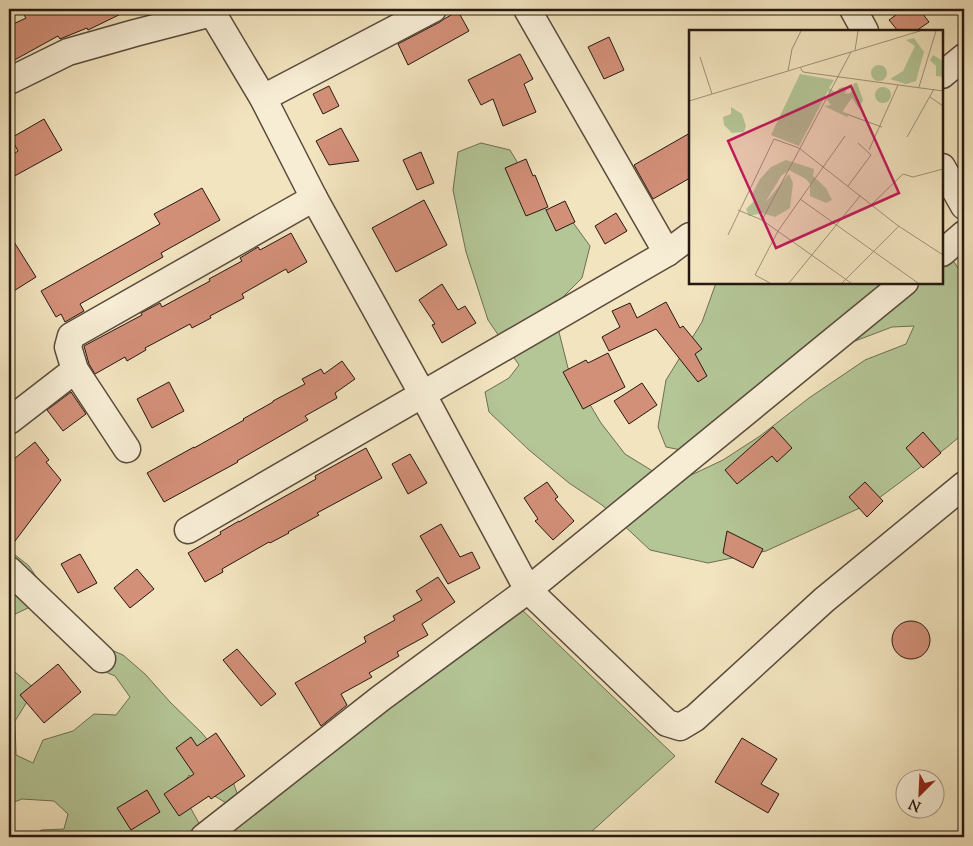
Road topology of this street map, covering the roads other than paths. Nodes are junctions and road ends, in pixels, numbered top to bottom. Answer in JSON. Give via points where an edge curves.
{"nodes":[{"id":1,"x":433,"y":9,"type":"edge"},
{"id":2,"x":527,"y":9,"type":"edge"},
{"id":3,"x":853,"y":9,"type":"edge"},
{"id":4,"x":211,"y":11,"type":"edge"},
{"id":5,"x":864,"y":30,"type":"edge"},
{"id":6,"x":964,"y":57,"type":"edge"},
{"id":7,"x":943,"y":74,"type":"edge"},
{"id":8,"x":9,"y":80,"type":"edge"},
{"id":9,"x":264,"y":98,"type":"junction"},
{"id":10,"x":943,"y":169,"type":"edge"},
{"id":11,"x":314,"y":198,"type":"junction"},
{"id":12,"x":964,"y":206,"type":"edge"},
{"id":13,"x":964,"y":234,"type":"edge"},
{"id":14,"x":689,"y":237,"type":"edge"},
{"id":15,"x":943,"y":252,"type":"edge"},
{"id":16,"x":667,"y":253,"type":"junction"},
{"id":17,"x":903,"y":284,"type":"edge"},
{"id":18,"x":75,"y":370,"type":"junction"},
{"id":19,"x":423,"y":395,"type":"junction"},
{"id":20,"x":9,"y":421,"type":"edge"},
{"id":21,"x":127,"y":449,"type":"dead end"},
{"id":22,"x":964,"y":485,"type":"edge"},
{"id":23,"x":188,"y":530,"type":"dead end"},
{"id":24,"x":9,"y":570,"type":"edge"},
{"id":25,"x":528,"y":590,"type":"junction"},
{"id":26,"x":102,"y":659,"type":"dead end"},
{"id":27,"x":204,"y":837,"type":"edge"}],
"edges":[{"from":1,"to":9,"type":"street"},
{"from":2,"to":16,"type":"street"},
{"from":3,"to":5,"type":"street"},
{"from":4,"to":8,"type":"street","via":[[68,52]]},
{"from":4,"to":9,"type":"street"},
{"from":6,"to":7,"type":"street"},
{"from":9,"to":11,"type":"street"},
{"from":10,"to":12,"type":"street"},
{"from":11,"to":18,"type":"street","via":[[71,336],[68,347]]},
{"from":11,"to":19,"type":"street"},
{"from":13,"to":15,"type":"street"},
{"from":14,"to":16,"type":"street"},
{"from":16,"to":19,"type":"street"},
{"from":17,"to":25,"type":"street"},
{"from":18,"to":20,"type":"street"},
{"from":18,"to":21,"type":"street"},
{"from":19,"to":23,"type":"street"},
{"from":19,"to":25,"type":"street"},
{"from":22,"to":25,"type":"street","via":[[824,600],[695,718],[680,727],[667,723]]},
{"from":24,"to":26,"type":"street"},
{"from":25,"to":27,"type":"street","via":[[381,698]]}]}
